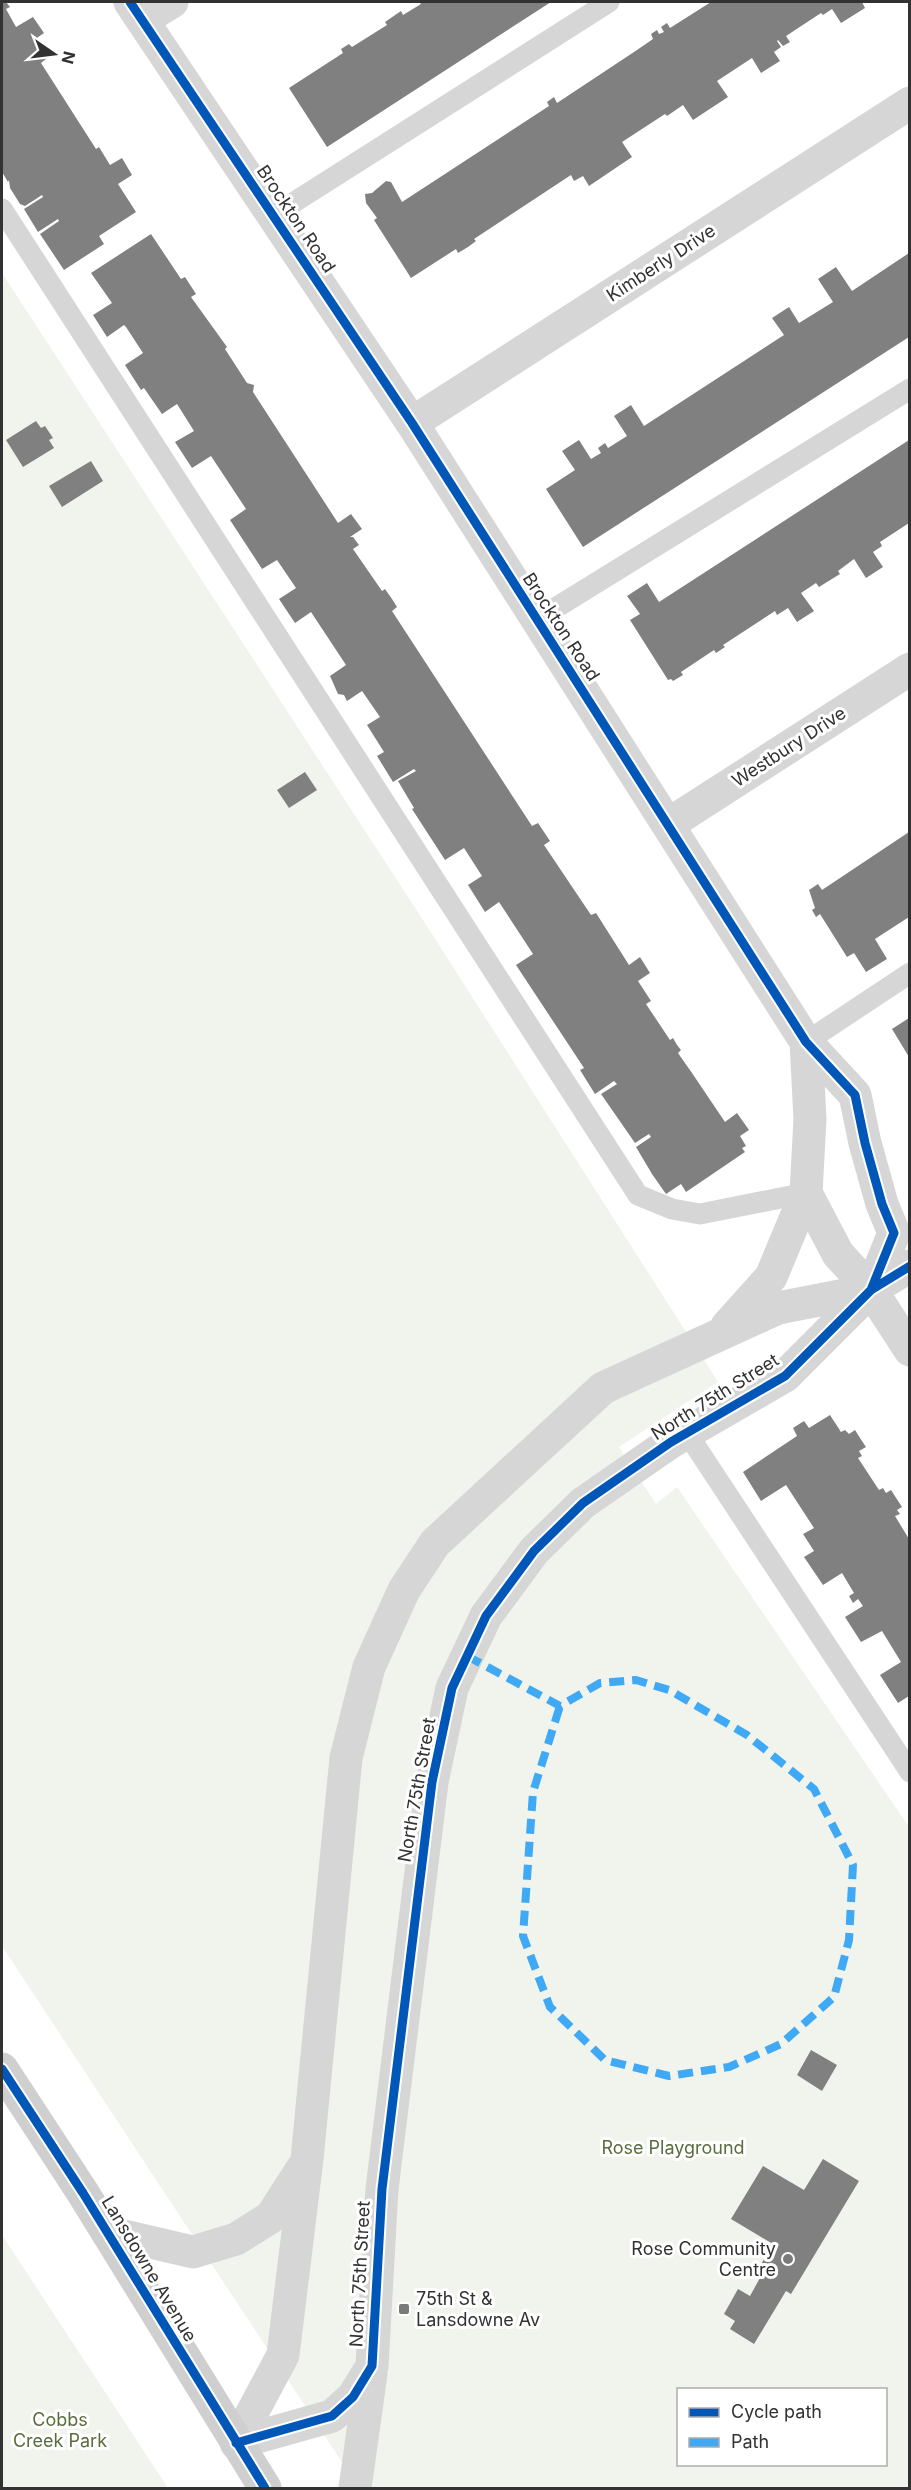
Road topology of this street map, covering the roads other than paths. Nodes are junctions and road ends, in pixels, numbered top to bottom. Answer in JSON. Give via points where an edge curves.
{"nodes":[{"id":1,"x":172,"y":2,"type":"edge"},
{"id":2,"x":609,"y":2,"type":"edge"},
{"id":3,"x":137,"y":10,"type":"edge"},
{"id":4,"x":909,"y":103,"type":"edge"},
{"id":5,"x":2,"y":209,"type":"edge"},
{"id":6,"x":274,"y":215,"type":"junction"},
{"id":7,"x":909,"y":389,"type":"edge"},
{"id":8,"x":412,"y":423,"type":"junction"},
{"id":9,"x":536,"y":620,"type":"junction"},
{"id":10,"x":909,"y":669,"type":"edge"},
{"id":11,"x":669,"y":824,"type":"junction"},
{"id":12,"x":909,"y":973,"type":"edge"},
{"id":13,"x":806,"y":1042,"type":"junction"},
{"id":14,"x":806,"y":1193,"type":"junction"},
{"id":15,"x":909,"y":1266,"type":"edge"},
{"id":16,"x":872,"y":1290,"type":"junction"},
{"id":17,"x":720,"y":1335,"type":"junction"},
{"id":18,"x":909,"y":1350,"type":"edge"},
{"id":19,"x":687,"y":1433,"type":"junction"},
{"id":20,"x":909,"y":1772,"type":"edge"},
{"id":21,"x":2,"y":2069,"type":"edge"},
{"id":22,"x":307,"y":2159,"type":"junction"},
{"id":23,"x":107,"y":2232,"type":"junction"},
{"id":24,"x":372,"y":2366,"type":"junction"},
{"id":25,"x":236,"y":2444,"type":"junction"},
{"id":26,"x":265,"y":2488,"type":"edge"},
{"id":27,"x":354,"y":2488,"type":"edge"}],
"edges":[{"from":1,"to":3,"type":"street"},
{"from":2,"to":6,"type":"lane"},
{"from":3,"to":6,"type":"street","name":"Brockton Road"},
{"from":4,"to":8,"type":"street","name":"Kimberly Drive"},
{"from":5,"to":14,"type":"lane","via":[[638,1195],[672,1209],[700,1214]]},
{"from":6,"to":8,"type":"street","name":"Brockton Road"},
{"from":7,"to":9,"type":"lane"},
{"from":8,"to":9,"type":"street","name":"Brockton Road"},
{"from":9,"to":11,"type":"street","name":"Brockton Road"},
{"from":10,"to":11,"type":"street","name":"Westbury Drive"},
{"from":11,"to":13,"type":"street","name":"Brockton Road"},
{"from":12,"to":13,"type":"lane"},
{"from":13,"to":14,"type":"street","name":"Brockton Road","via":[[810,1119]]},
{"from":13,"to":16,"type":"street","name":"Brockton Road","via":[[855,1095],[882,1204],[894,1233]]},
{"from":14,"to":16,"type":"street","via":[[838,1254]]},
{"from":14,"to":17,"type":"street","name":"Brockton Road","via":[[771,1277]]},
{"from":15,"to":16,"type":"street","name":"North 75th Street"},
{"from":16,"to":17,"type":"street","name":"North 75th Street","via":[[778,1308]]},
{"from":16,"to":18,"type":"street"},
{"from":16,"to":19,"type":"street","name":"North 75th Street","via":[[785,1376]]},
{"from":17,"to":22,"type":"street","name":"North 75th Street","via":[[603,1388],[435,1543],[404,1590],[369,1667],[346,1758]]},
{"from":19,"to":20,"type":"lane"},
{"from":19,"to":24,"type":"street","name":"North 75th Street","via":[[583,1503],[534,1551],[486,1616],[452,1688],[432,1782],[417,1889],[409,1984],[382,2189]]},
{"from":21,"to":23,"type":"main road","name":"Lansdowne Avenue"},
{"from":22,"to":23,"type":"street","via":[[271,2217],[236,2239],[194,2252]]},
{"from":22,"to":25,"type":"street","name":"North 75th Street","via":[[282,2355]]},
{"from":23,"to":25,"type":"main road","name":"Lansdowne Avenue"},
{"from":24,"to":25,"type":"street","name":"North 75th Street","via":[[353,2397],[332,2415]]},
{"from":24,"to":27,"type":"street"},
{"from":25,"to":26,"type":"main road","name":"Lansdowne Avenue"}]}
